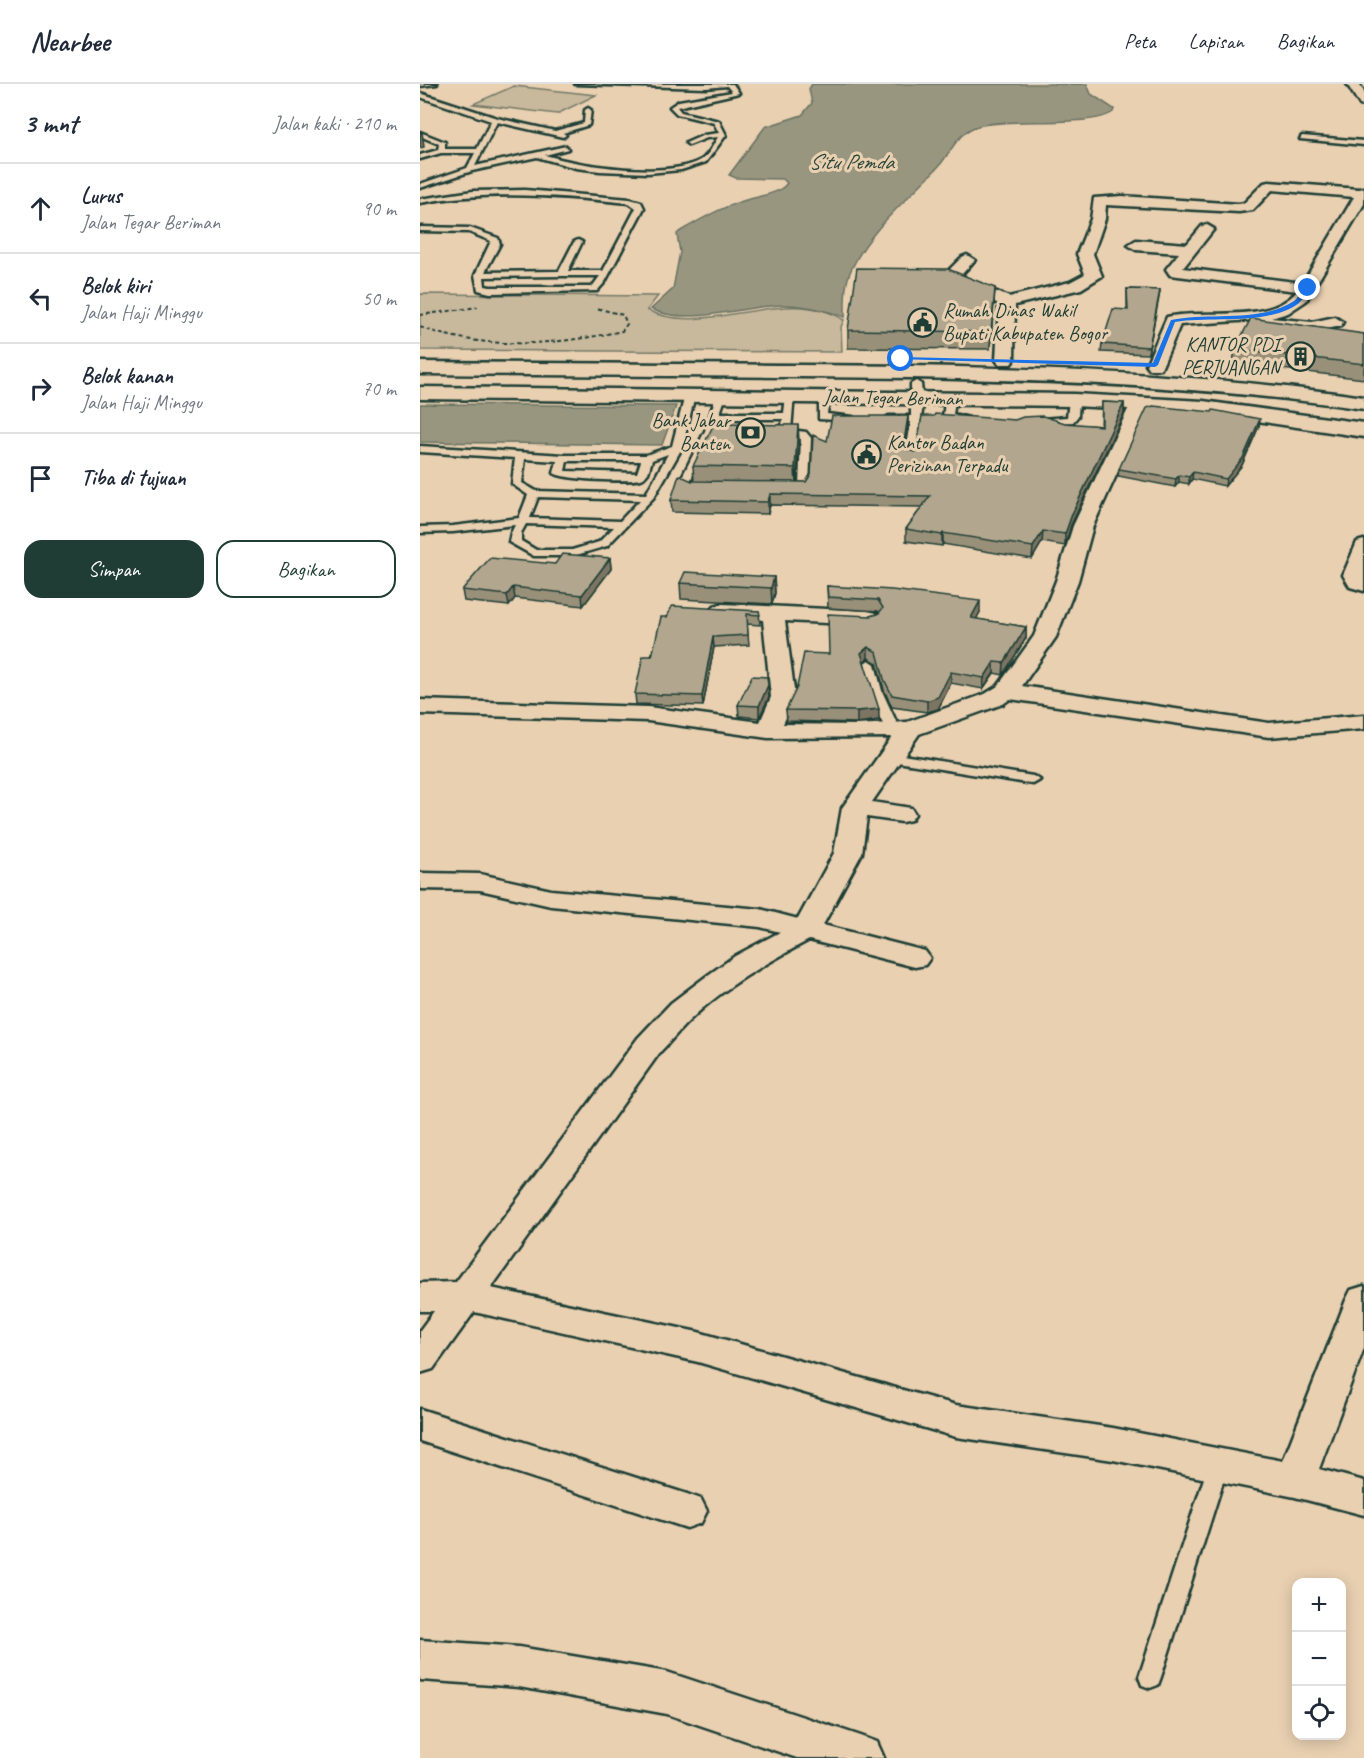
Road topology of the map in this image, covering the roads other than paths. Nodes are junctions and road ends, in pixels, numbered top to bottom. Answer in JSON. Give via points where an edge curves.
{"nodes":[{"id":1,"x":420,"y":84,"type":"edge"},
{"id":2,"x":434,"y":84,"type":"edge"},
{"id":3,"x":578,"y":84,"type":"edge"},
{"id":4,"x":729,"y":84,"type":"edge"},
{"id":5,"x":1353,"y":84,"type":"edge"},
{"id":6,"x":420,"y":95,"type":"edge"},
{"id":7,"x":1364,"y":102,"type":"edge"},
{"id":8,"x":588,"y":110,"type":"dead end"},
{"id":9,"x":495,"y":120,"type":"junction"},
{"id":10,"x":420,"y":134,"type":"edge"},
{"id":11,"x":723,"y":135,"type":"junction"},
{"id":12,"x":1302,"y":138,"type":"dead end"},
{"id":13,"x":689,"y":142,"type":"dead end"},
{"id":14,"x":1364,"y":143,"type":"edge"},
{"id":15,"x":566,"y":148,"type":"dead end"},
{"id":16,"x":441,"y":151,"type":"junction"},
{"id":17,"x":479,"y":151,"type":"junction"},
{"id":18,"x":539,"y":155,"type":"junction"},
{"id":19,"x":420,"y":157,"type":"edge"},
{"id":20,"x":470,"y":169,"type":"junction"},
{"id":21,"x":420,"y":186,"type":"edge"},
{"id":22,"x":1364,"y":193,"type":"edge"},
{"id":23,"x":420,"y":201,"type":"edge"},
{"id":24,"x":420,"y":229,"type":"edge"},
{"id":25,"x":1207,"y":229,"type":"dead end"},
{"id":26,"x":578,"y":242,"type":"dead end"},
{"id":27,"x":1136,"y":245,"type":"dead end"},
{"id":28,"x":1192,"y":249,"type":"junction"},
{"id":29,"x":967,"y":260,"type":"dead end"},
{"id":30,"x":606,"y":273,"type":"junction"},
{"id":31,"x":562,"y":274,"type":"junction"},
{"id":32,"x":479,"y":275,"type":"junction"},
{"id":33,"x":1308,"y":288,"type":"junction"},
{"id":34,"x":1007,"y":302,"type":"junction"},
{"id":35,"x":1221,"y":317,"type":"junction"},
{"id":36,"x":1335,"y":322,"type":"dead end"},
{"id":37,"x":420,"y":355,"type":"edge"},
{"id":38,"x":1005,"y":360,"type":"junction"},
{"id":39,"x":900,"y":365,"type":"junction"},
{"id":40,"x":1155,"y":365,"type":"junction"},
{"id":41,"x":420,"y":368,"type":"edge"},
{"id":42,"x":589,"y":376,"type":"junction"},
{"id":43,"x":420,"y":381,"type":"edge"},
{"id":44,"x":1364,"y":389,"type":"edge"},
{"id":45,"x":917,"y":391,"type":"junction"},
{"id":46,"x":420,"y":393,"type":"edge"},
{"id":47,"x":690,"y":395,"type":"junction"},
{"id":48,"x":720,"y":396,"type":"junction"},
{"id":49,"x":824,"y":396,"type":"junction"},
{"id":50,"x":951,"y":397,"type":"junction"},
{"id":51,"x":1074,"y":400,"type":"junction"},
{"id":52,"x":1140,"y":403,"type":"junction"},
{"id":53,"x":1364,"y":403,"type":"edge"},
{"id":54,"x":789,"y":406,"type":"junction"},
{"id":55,"x":1364,"y":415,"type":"edge"},
{"id":56,"x":715,"y":416,"type":"junction"},
{"id":57,"x":860,"y":419,"type":"edge"},
{"id":58,"x":882,"y":419,"type":"edge"},
{"id":59,"x":916,"y":419,"type":"junction"},
{"id":60,"x":981,"y":421,"type":"edge"},
{"id":61,"x":1032,"y":422,"type":"edge"},
{"id":62,"x":1364,"y":430,"type":"edge"},
{"id":63,"x":710,"y":431,"type":"junction"},
{"id":64,"x":732,"y":432,"type":"edge"},
{"id":65,"x":764,"y":432,"type":"edge"},
{"id":66,"x":786,"y":433,"type":"junction"},
{"id":67,"x":677,"y":448,"type":"junction"},
{"id":68,"x":420,"y":449,"type":"edge"},
{"id":69,"x":521,"y":454,"type":"junction"},
{"id":70,"x":562,"y":458,"type":"junction"},
{"id":71,"x":647,"y":458,"type":"junction"},
{"id":72,"x":910,"y":459,"type":"edge"},
{"id":73,"x":715,"y":487,"type":"edge"},
{"id":74,"x":783,"y":490,"type":"edge"},
{"id":75,"x":534,"y":494,"type":"junction"},
{"id":76,"x":650,"y":497,"type":"junction"},
{"id":77,"x":523,"y":521,"type":"junction"},
{"id":78,"x":624,"y":524,"type":"junction"},
{"id":79,"x":420,"y":530,"type":"edge"},
{"id":80,"x":1364,"y":546,"type":"edge"},
{"id":81,"x":1364,"y":584,"type":"edge"},
{"id":82,"x":702,"y":609,"type":"edge"},
{"id":83,"x":773,"y":613,"type":"junction"},
{"id":84,"x":870,"y":618,"type":"edge"},
{"id":85,"x":869,"y":664,"type":"edge"},
{"id":86,"x":1006,"y":691,"type":"junction"},
{"id":87,"x":420,"y":707,"type":"edge"},
{"id":88,"x":1364,"y":722,"type":"edge"},
{"id":89,"x":902,"y":729,"type":"junction"},
{"id":90,"x":768,"y":731,"type":"junction"},
{"id":91,"x":890,"y":757,"type":"junction"},
{"id":92,"x":1033,"y":780,"type":"dead end"},
{"id":93,"x":855,"y":808,"type":"junction"},
{"id":94,"x":902,"y":814,"type":"dead end"},
{"id":95,"x":420,"y":881,"type":"edge"},
{"id":96,"x":807,"y":929,"type":"junction"},
{"id":97,"x":915,"y":958,"type":"dead end"},
{"id":98,"x":466,"y":1296,"type":"junction"},
{"id":99,"x":420,"y":1297,"type":"edge"},
{"id":100,"x":1364,"y":1300,"type":"edge"},
{"id":101,"x":420,"y":1358,"type":"edge"},
{"id":102,"x":420,"y":1425,"type":"edge"},
{"id":103,"x":1218,"y":1466,"type":"junction"},
{"id":104,"x":1294,"y":1480,"type":"junction"},
{"id":105,"x":1364,"y":1498,"type":"edge"},
{"id":106,"x":687,"y":1511,"type":"dead end"},
{"id":107,"x":420,"y":1660,"type":"edge"},
{"id":108,"x":1150,"y":1677,"type":"dead end"},
{"id":109,"x":861,"y":1758,"type":"edge"}],
"edges":[{"from":1,"to":2,"type":"lane"},
{"from":3,"to":4,"type":"lane"},
{"from":4,"to":11,"type":"lane","via":[[736,93],[673,107],[679,113],[717,122]]},
{"from":5,"to":7,"type":"street"},
{"from":6,"to":9,"type":"lane"},
{"from":8,"to":9,"type":"lane","via":[[587,124],[560,134]]},
{"from":9,"to":17,"type":"lane"},
{"from":10,"to":16,"type":"lane","via":[[443,143]]},
{"from":11,"to":13,"type":"lane"},
{"from":11,"to":18,"type":"lane","via":[[703,161],[689,166],[619,170],[580,167]]},
{"from":12,"to":14,"type":"lane"},
{"from":15,"to":18,"type":"lane"},
{"from":16,"to":17,"type":"lane"},
{"from":16,"to":19,"type":"lane"},
{"from":17,"to":20,"type":"lane"},
{"from":18,"to":20,"type":"lane"},
{"from":20,"to":21,"type":"lane"},
{"from":22,"to":33,"type":"street"},
{"from":22,"to":34,"type":"street","via":[[1269,186],[1248,207],[1239,208],[1099,201],[1098,219],[1085,254],[1094,276],[1075,286]]},
{"from":23,"to":30,"type":"lane","via":[[519,190],[638,204],[640,208]]},
{"from":24,"to":32,"type":"lane","via":[[470,230],[495,240]]},
{"from":25,"to":28,"type":"street"},
{"from":26,"to":31,"type":"lane"},
{"from":27,"to":28,"type":"street"},
{"from":28,"to":33,"type":"street","via":[[1174,269],[1176,272]]},
{"from":29,"to":34,"type":"street","via":[[953,274],[960,282]]},
{"from":30,"to":31,"type":"lane"},
{"from":30,"to":32,"type":"lane","via":[[594,289],[576,290],[490,290],[482,288]]},
{"from":31,"to":32,"type":"lane"},
{"from":33,"to":35,"type":"street","via":[[1297,302],[1274,312]]},
{"from":34,"to":38,"type":"street"},
{"from":35,"to":36,"type":"street","via":[[1312,327]]},
{"from":35,"to":40,"type":"street","via":[[1173,321]]},
{"from":37,"to":39,"type":"main road","name":"Jalan Tegar Beriman"},
{"from":38,"to":39,"type":"main road","name":"Jalan Tegar Beriman"},
{"from":38,"to":40,"type":"main road","name":"Jalan Tegar Beriman"},
{"from":39,"to":42,"type":"main road","name":"Jalan Tegar Beriman"},
{"from":39,"to":53,"type":"main road","name":"Jalan Tegar Beriman","via":[[1158,379]]},
{"from":40,"to":44,"type":"main road","name":"Jalan Tegar Beriman"},
{"from":41,"to":42,"type":"main road","name":"Jalan Tegar Beriman"},
{"from":42,"to":43,"type":"main road","name":"Jalan Tegar Beriman"},
{"from":42,"to":45,"type":"main road","name":"Jalan Tegar Beriman"},
{"from":45,"to":49,"type":"main road","name":"Jalan Tegar Beriman"},
{"from":45,"to":50,"type":"main road","name":"Jalan Tegar Beriman"},
{"from":45,"to":55,"type":"main road","name":"Jalan Tegar Beriman","via":[[1136,390]]},
{"from":45,"to":59,"type":"lane"},
{"from":46,"to":47,"type":"main road","name":"Jalan Tegar Beriman"},
{"from":47,"to":48,"type":"main road","name":"Jalan Tegar Beriman"},
{"from":47,"to":67,"type":"lane"},
{"from":48,"to":54,"type":"main road","name":"Jalan Tegar Beriman"},
{"from":48,"to":56,"type":"lane"},
{"from":49,"to":54,"type":"main road","name":"Jalan Tegar Beriman"},
{"from":49,"to":57,"type":"lane","via":[[822,417]]},
{"from":50,"to":51,"type":"main road","name":"Jalan Tegar Beriman"},
{"from":50,"to":60,"type":"lane","via":[[948,416]]},
{"from":51,"to":52,"type":"main road","name":"Jalan Tegar Beriman"},
{"from":51,"to":61,"type":"lane","via":[[1070,420]]},
{"from":52,"to":62,"type":"main road","name":"Jalan Tegar Beriman","via":[[1254,413]]},
{"from":52,"to":86,"type":"street","via":[[1083,526],[1045,637]]},
{"from":54,"to":56,"type":"lane"},
{"from":54,"to":66,"type":"lane"},
{"from":56,"to":63,"type":"lane"},
{"from":58,"to":59,"type":"lane"},
{"from":59,"to":72,"type":"lane"},
{"from":63,"to":64,"type":"lane"},
{"from":63,"to":73,"type":"lane","via":[[685,484]]},
{"from":65,"to":66,"type":"lane"},
{"from":66,"to":74,"type":"lane","via":[[806,436],[805,473],[802,489]]},
{"from":67,"to":71,"type":"lane"},
{"from":67,"to":76,"type":"lane"},
{"from":68,"to":69,"type":"lane"},
{"from":69,"to":70,"type":"lane"},
{"from":69,"to":75,"type":"lane","via":[[517,484]]},
{"from":70,"to":71,"type":"lane"},
{"from":70,"to":71,"type":"lane","via":[[558,473],[639,476],[644,473]]},
{"from":75,"to":76,"type":"lane"},
{"from":75,"to":77,"type":"lane"},
{"from":76,"to":78,"type":"lane"},
{"from":77,"to":78,"type":"lane"},
{"from":77,"to":78,"type":"lane","via":[[515,542],[534,553],[573,553],[603,544]]},
{"from":77,"to":79,"type":"lane"},
{"from":80,"to":81,"type":"street","via":[[1354,575]]},
{"from":82,"to":83,"type":"street"},
{"from":83,"to":84,"type":"street"},
{"from":83,"to":90,"type":"street","via":[[783,697]]},
{"from":85,"to":89,"type":"lane","via":[[876,691]]},
{"from":86,"to":88,"type":"street","via":[[1269,730]]},
{"from":86,"to":89,"type":"street","via":[[994,699]]},
{"from":87,"to":90,"type":"street","via":[[648,714]]},
{"from":89,"to":90,"type":"street"},
{"from":89,"to":91,"type":"street"},
{"from":91,"to":92,"type":"lane"},
{"from":91,"to":93,"type":"street"},
{"from":93,"to":94,"type":"street"},
{"from":93,"to":96,"type":"street","via":[[848,853]]},
{"from":95,"to":96,"type":"street","via":[[480,882],[551,898],[760,918]]},
{"from":96,"to":97,"type":"street"},
{"from":96,"to":98,"type":"street","via":[[745,963],[676,1017],[650,1045]]},
{"from":98,"to":99,"type":"street"},
{"from":98,"to":101,"type":"street"},
{"from":98,"to":103,"type":"street","via":[[698,1347],[956,1421],[1029,1430]]},
{"from":100,"to":104,"type":"street"},
{"from":102,"to":106,"type":"street"},
{"from":103,"to":104,"type":"street"},
{"from":103,"to":108,"type":"lane"},
{"from":104,"to":105,"type":"street"},
{"from":107,"to":109,"type":"street","via":[[519,1667],[667,1693]]}]}
